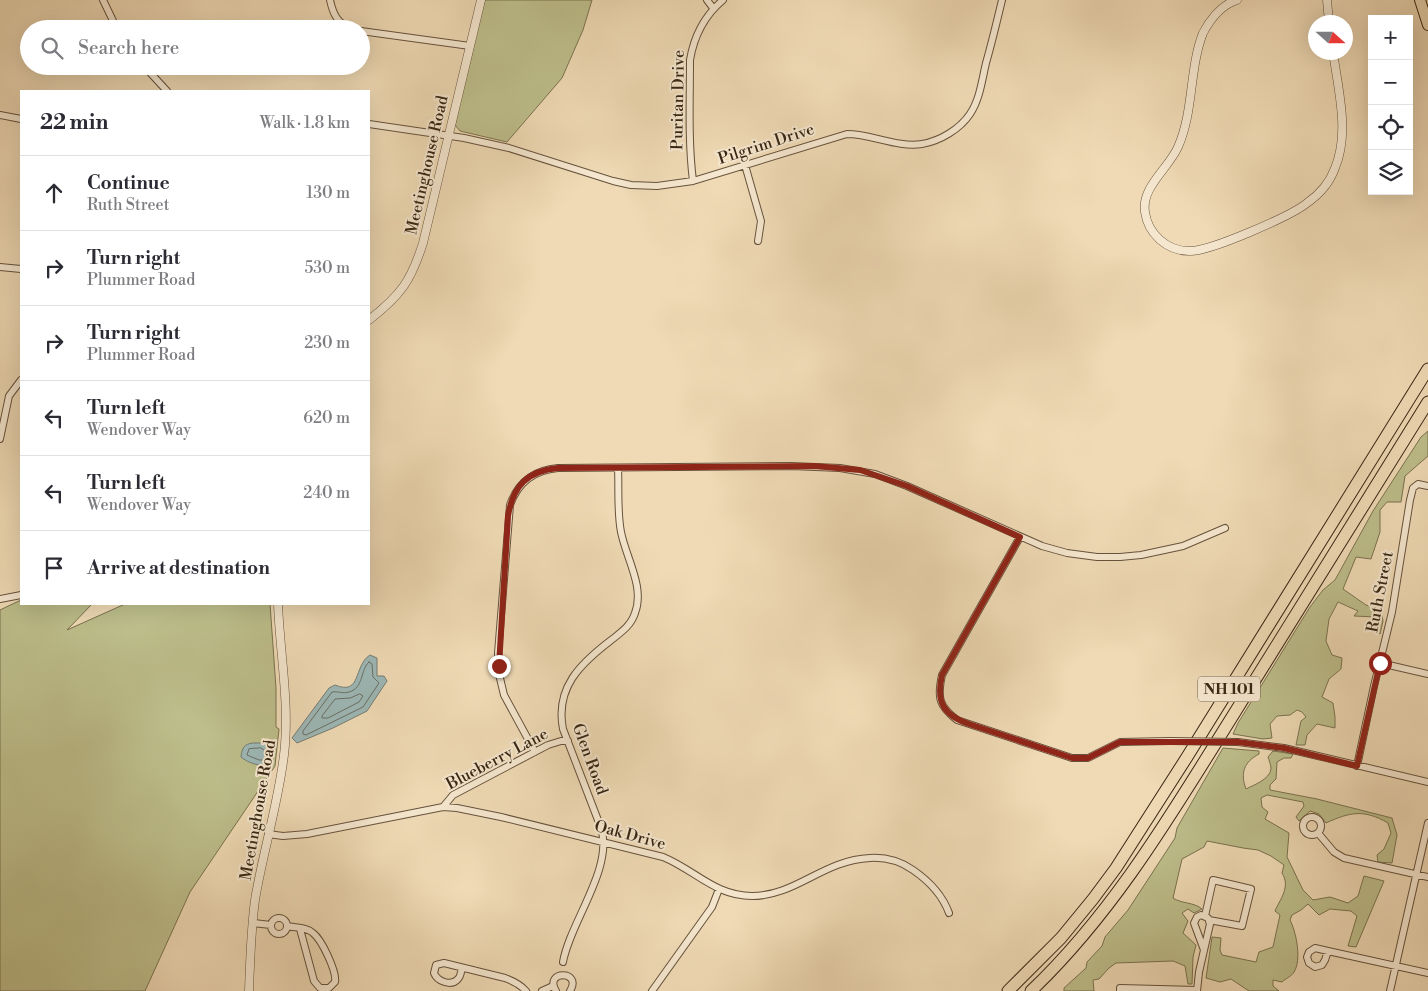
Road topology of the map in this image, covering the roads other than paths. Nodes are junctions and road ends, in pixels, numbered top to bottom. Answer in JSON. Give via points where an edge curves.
{"nodes":[{"id":1,"x":103,"y":0,"type":"edge"},
{"id":2,"x":330,"y":0,"type":"edge"},
{"id":3,"x":481,"y":0,"type":"edge"},
{"id":4,"x":707,"y":0,"type":"edge"},
{"id":5,"x":723,"y":0,"type":"edge"},
{"id":6,"x":1002,"y":0,"type":"edge"},
{"id":7,"x":1237,"y":0,"type":"edge"},
{"id":8,"x":1327,"y":0,"type":"edge"},
{"id":9,"x":1420,"y":0,"type":"edge"},
{"id":10,"x":713,"y":8,"type":"junction"},
{"id":11,"x":1328,"y":15,"type":"edge"},
{"id":12,"x":113,"y":20,"type":"edge"},
{"id":13,"x":337,"y":20,"type":"edge"},
{"id":14,"x":1428,"y":25,"type":"edge"},
{"id":15,"x":370,"y":33,"type":"edge"},
{"id":16,"x":470,"y":46,"type":"junction"},
{"id":17,"x":1334,"y":60,"type":"edge"},
{"id":18,"x":152,"y":75,"type":"edge"},
{"id":19,"x":166,"y":90,"type":"edge"},
{"id":20,"x":0,"y":115,"type":"edge"},
{"id":21,"x":20,"y":120,"type":"edge"},
{"id":22,"x":370,"y":124,"type":"edge"},
{"id":23,"x":449,"y":135,"type":"junction"},
{"id":24,"x":745,"y":166,"type":"junction"},
{"id":25,"x":693,"y":181,"type":"junction"},
{"id":26,"x":758,"y":241,"type":"dead end"},
{"id":27,"x":0,"y":267,"type":"edge"},
{"id":28,"x":20,"y":269,"type":"edge"},
{"id":29,"x":370,"y":319,"type":"edge"},
{"id":30,"x":1428,"y":369,"type":"edge"},
{"id":31,"x":20,"y":381,"type":"edge"},
{"id":32,"x":1428,"y":402,"type":"edge"},
{"id":33,"x":0,"y":439,"type":"edge"},
{"id":34,"x":618,"y":468,"type":"junction"},
{"id":35,"x":1428,"y":486,"type":"edge"},
{"id":36,"x":1225,"y":528,"type":"dead end"},
{"id":37,"x":1020,"y":537,"type":"junction"},
{"id":38,"x":20,"y":595,"type":"edge"},
{"id":39,"x":0,"y":599,"type":"edge"},
{"id":40,"x":278,"y":605,"type":"edge"},
{"id":41,"x":1380,"y":663,"type":"junction"},
{"id":42,"x":1428,"y":674,"type":"edge"},
{"id":43,"x":568,"y":741,"type":"junction"},
{"id":44,"x":535,"y":752,"type":"junction"},
{"id":45,"x":1357,"y":766,"type":"junction"},
{"id":46,"x":1428,"y":782,"type":"edge"},
{"id":47,"x":443,"y":807,"type":"junction"},
{"id":48,"x":1428,"y":823,"type":"edge"},
{"id":49,"x":1318,"y":833,"type":"dead end"},
{"id":50,"x":268,"y":834,"type":"junction"},
{"id":51,"x":604,"y":842,"type":"junction"},
{"id":52,"x":1416,"y":875,"type":"junction"},
{"id":53,"x":1428,"y":877,"type":"edge"},
{"id":54,"x":718,"y":889,"type":"junction"},
{"id":55,"x":949,"y":913,"type":"dead end"},
{"id":56,"x":1207,"y":918,"type":"junction"},
{"id":57,"x":252,"y":923,"type":"junction"},
{"id":58,"x":271,"y":925,"type":"junction"},
{"id":59,"x":286,"y":926,"type":"junction"},
{"id":60,"x":300,"y":928,"type":"junction"},
{"id":61,"x":1204,"y":950,"type":"junction"},
{"id":62,"x":1328,"y":950,"type":"dead end"},
{"id":63,"x":563,"y":962,"type":"dead end"},
{"id":64,"x":1396,"y":966,"type":"junction"},
{"id":65,"x":462,"y":968,"type":"dead end"},
{"id":66,"x":1428,"y":973,"type":"edge"},
{"id":67,"x":555,"y":988,"type":"edge"},
{"id":68,"x":1142,"y":990,"type":"edge"},
{"id":69,"x":1197,"y":990,"type":"edge"},
{"id":70,"x":249,"y":991,"type":"edge"},
{"id":71,"x":526,"y":991,"type":"edge"},
{"id":72,"x":542,"y":991,"type":"edge"},
{"id":73,"x":570,"y":991,"type":"edge"},
{"id":74,"x":652,"y":991,"type":"edge"},
{"id":75,"x":1008,"y":991,"type":"edge"},
{"id":76,"x":1031,"y":991,"type":"edge"},
{"id":77,"x":1120,"y":991,"type":"edge"},
{"id":78,"x":1390,"y":991,"type":"edge"}],
"edges":[{"from":1,"to":12,"type":"street"},
{"from":2,"to":13,"type":"street"},
{"from":3,"to":16,"type":"street","name":"Meetinghouse Road"},
{"from":4,"to":10,"type":"street"},
{"from":5,"to":10,"type":"street","name":"Puritan Drive"},
{"from":6,"to":24,"type":"street","name":"Pilgrim Drive","via":[[978,97],[970,114],[957,128],[922,144],[903,144],[847,134]]},
{"from":7,"to":17,"type":"street","via":[[1216,13],[1203,32],[1182,139],[1152,185],[1145,202],[1146,219],[1152,231],[1170,247],[1188,252],[1207,249],[1299,209],[1323,189],[1335,168],[1342,140]]},
{"from":8,"to":11,"type":"street"},
{"from":9,"to":14,"type":"highway"},
{"from":10,"to":25,"type":"street","name":"Puritan Drive","via":[[696,35],[690,60]]},
{"from":15,"to":16,"type":"street"},
{"from":16,"to":23,"type":"street","name":"Meetinghouse Road"},
{"from":18,"to":19,"type":"street"},
{"from":20,"to":21,"type":"street"},
{"from":22,"to":23,"type":"street","name":"Pilgrim Drive"},
{"from":23,"to":25,"type":"street","name":"Pilgrim Drive","via":[[509,148],[631,185],[657,186]]},
{"from":23,"to":29,"type":"street","name":"Meetinghouse Road","via":[[415,268],[394,299]]},
{"from":24,"to":25,"type":"street","name":"Pilgrim Drive"},
{"from":24,"to":26,"type":"street","via":[[761,220]]},
{"from":27,"to":28,"type":"street"},
{"from":30,"to":75,"type":"highway","number":"NH 101","via":[[1116,868],[1061,938]]},
{"from":31,"to":33,"type":"street","via":[[9,396]]},
{"from":32,"to":76,"type":"highway","number":"NH 101","via":[[1130,877],[1083,937]]},
{"from":34,"to":37,"type":"street","via":[[814,466],[860,470],[915,489]]},
{"from":34,"to":43,"type":"street","name":"Glen Road","via":[[622,539],[637,586],[637,609],[629,625],[592,654],[572,677],[562,710]]},
{"from":34,"to":44,"type":"street","via":[[542,471],[520,484],[510,505],[498,654],[500,682]]},
{"from":35,"to":41,"type":"street","name":"Ruth Street","via":[[1418,484],[1413,488]]},
{"from":36,"to":37,"type":"street","via":[[1183,546],[1120,558],[1067,554]]},
{"from":37,"to":45,"type":"street","bridge":true,"via":[[942,675],[939,696],[943,706],[958,720],[1072,758],[1088,758],[1120,742],[1238,742],[1284,748]]},
{"from":38,"to":39,"type":"street"},
{"from":40,"to":50,"type":"street","name":"Meetinghouse Road","via":[[285,734]]},
{"from":41,"to":42,"type":"street"},
{"from":41,"to":45,"type":"street","name":"Ruth Street"},
{"from":43,"to":44,"type":"street","name":"Blueberry Lane","via":[[555,742]]},
{"from":43,"to":51,"type":"street","name":"Glen Road"},
{"from":44,"to":47,"type":"street","name":"Blueberry Lane","via":[[453,795]]},
{"from":45,"to":46,"type":"street"},
{"from":47,"to":50,"type":"street","name":"Oak Drive","via":[[307,834]]},
{"from":47,"to":51,"type":"street","name":"Oak Drive","via":[[501,817]]},
{"from":48,"to":52,"type":"street"},
{"from":49,"to":52,"type":"street","via":[[1334,852],[1344,858]]},
{"from":50,"to":57,"type":"street","name":"Meetinghouse Road"},
{"from":51,"to":54,"type":"street","name":"Oak Drive","via":[[668,860]]},
{"from":51,"to":63,"type":"street","via":[[596,876]]},
{"from":52,"to":53,"type":"street"},
{"from":52,"to":64,"type":"street"},
{"from":54,"to":55,"type":"street","name":"Oak Drive","via":[[738,895],[769,895],[838,863],[883,858],[901,863],[923,876],[941,896]]},
{"from":54,"to":74,"type":"street","via":[[712,907]]},
{"from":56,"to":56,"type":"street","via":[[1242,926],[1251,889],[1213,880]]},
{"from":56,"to":61,"type":"street","via":[[1210,925]]},
{"from":56,"to":61,"type":"street","via":[[1198,916],[1194,923]]},
{"from":57,"to":58,"type":"street"},
{"from":57,"to":70,"type":"street","name":"Meetinghouse Road"},
{"from":58,"to":59,"type":"street","via":[[280,918]]},
{"from":58,"to":59,"type":"street","via":[[279,934],[285,931]]},
{"from":59,"to":60,"type":"street"},
{"from":60,"to":60,"type":"street","via":[[312,932],[324,948],[336,976],[329,988],[315,984]]},
{"from":61,"to":69,"type":"street"},
{"from":62,"to":64,"type":"street"},
{"from":64,"to":66,"type":"street"},
{"from":64,"to":78,"type":"street"},
{"from":65,"to":71,"type":"street","via":[[511,980]]},
{"from":67,"to":72,"type":"street"},
{"from":67,"to":73,"type":"street","via":[[556,977],[565,975],[572,981]]},
{"from":68,"to":69,"type":"street"},
{"from":68,"to":77,"type":"street","via":[[1120,988]]}]}
